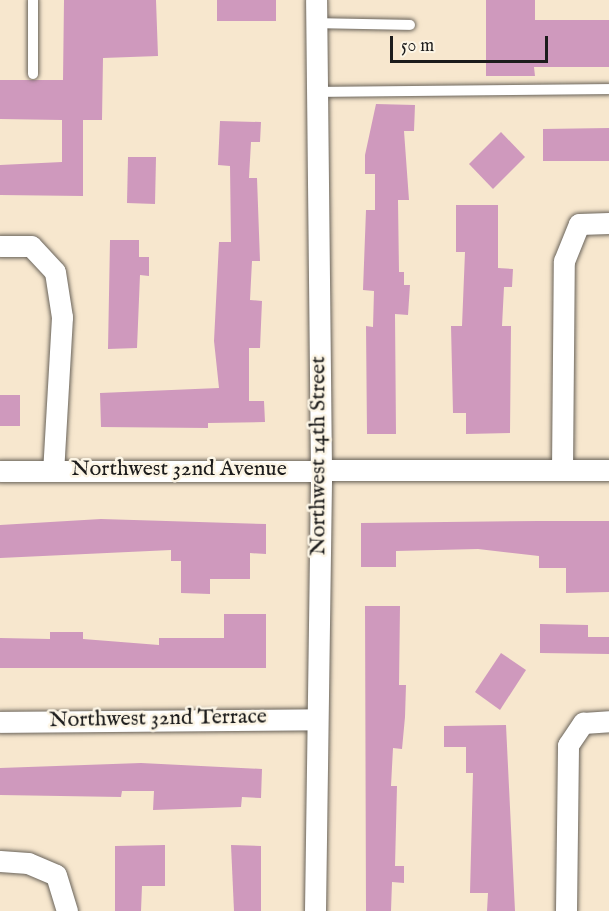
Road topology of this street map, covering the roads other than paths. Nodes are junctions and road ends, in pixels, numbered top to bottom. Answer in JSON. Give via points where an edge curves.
{"nodes":[{"id":1,"x":33,"y":0,"type":"edge"},
{"id":2,"x":315,"y":0,"type":"edge"},
{"id":3,"x":316,"y":23,"type":"junction"},
{"id":4,"x":410,"y":24,"type":"dead end"},
{"id":5,"x":33,"y":74,"type":"dead end"},
{"id":6,"x":609,"y":89,"type":"edge"},
{"id":7,"x":316,"y":92,"type":"junction"},
{"id":8,"x":609,"y":223,"type":"edge"},
{"id":9,"x":0,"y":246,"type":"edge"},
{"id":10,"x":321,"y":469,"type":"junction"},
{"id":11,"x":562,"y":470,"type":"junction"},
{"id":12,"x":609,"y":470,"type":"edge"},
{"id":13,"x":0,"y":471,"type":"edge"},
{"id":14,"x":53,"y":471,"type":"junction"},
{"id":15,"x":316,"y":719,"type":"junction"},
{"id":16,"x":609,"y":721,"type":"edge"},
{"id":17,"x":0,"y":722,"type":"edge"},
{"id":18,"x":0,"y":861,"type":"edge"},
{"id":19,"x":67,"y":911,"type":"edge"},
{"id":20,"x":315,"y":911,"type":"edge"},
{"id":21,"x":566,"y":911,"type":"edge"}],
"edges":[{"from":1,"to":5,"type":"lane"},
{"from":2,"to":3,"type":"street","name":"Northwest 14th Street"},
{"from":3,"to":4,"type":"lane"},
{"from":3,"to":7,"type":"street","name":"Northwest 14th Street"},
{"from":6,"to":7,"type":"lane"},
{"from":7,"to":10,"type":"street","name":"Northwest 14th Street"},
{"from":8,"to":11,"type":"street","via":[[579,224],[564,261]]},
{"from":9,"to":14,"type":"street","via":[[31,246],[55,272],[62,317]]},
{"from":10,"to":11,"type":"street","name":"Northwest 32nd Avenue"},
{"from":10,"to":14,"type":"street","name":"Northwest 32nd Avenue"},
{"from":10,"to":15,"type":"street","name":"Northwest 14th Street"},
{"from":11,"to":12,"type":"street","name":"Northwest 32nd Avenue"},
{"from":13,"to":14,"type":"street","name":"Northwest 32nd Avenue"},
{"from":15,"to":17,"type":"street","name":"Northwest 32nd Terrace"},
{"from":15,"to":20,"type":"street","name":"Northwest 14th Street"},
{"from":16,"to":21,"type":"street","via":[[583,723],[568,745]]},
{"from":18,"to":19,"type":"street","via":[[28,863],[56,875]]}]}
